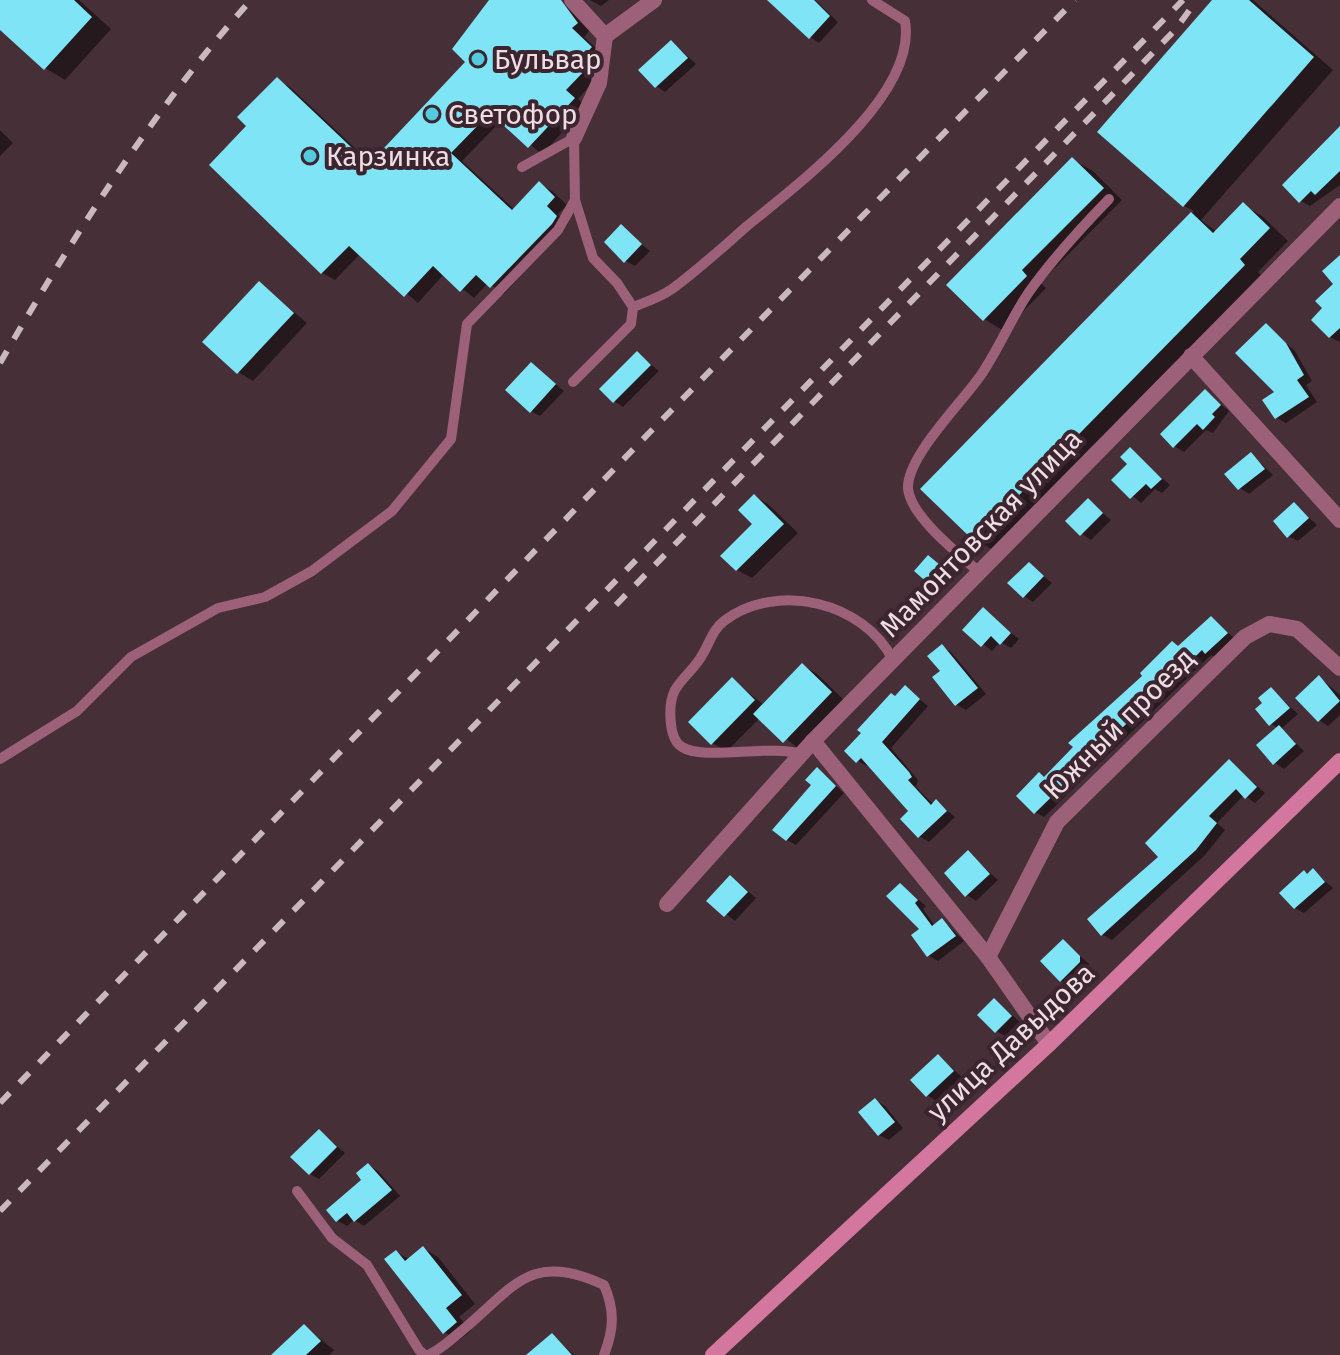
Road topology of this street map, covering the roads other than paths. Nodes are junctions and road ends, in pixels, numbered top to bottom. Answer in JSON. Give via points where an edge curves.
{"nodes":[{"id":1,"x":572,"y":0,"type":"edge"},
{"id":2,"x":654,"y":0,"type":"edge"},
{"id":3,"x":872,"y":0,"type":"edge"},
{"id":4,"x":605,"y":36,"type":"junction"},
{"id":5,"x":574,"y":138,"type":"junction"},
{"id":6,"x":522,"y":167,"type":"dead end"},
{"id":7,"x":1109,"y":199,"type":"dead end"},
{"id":8,"x":575,"y":200,"type":"junction"},
{"id":9,"x":1340,"y":206,"type":"edge"},
{"id":10,"x":633,"y":307,"type":"junction"},
{"id":11,"x":1191,"y":356,"type":"junction"},
{"id":12,"x":573,"y":382,"type":"dead end"},
{"id":13,"x":1340,"y":520,"type":"edge"},
{"id":14,"x":979,"y":572,"type":"junction"},
{"id":15,"x":893,"y":660,"type":"junction"},
{"id":16,"x":1340,"y":668,"type":"edge"},
{"id":17,"x":808,"y":747,"type":"junction"},
{"id":18,"x":0,"y":759,"type":"edge"},
{"id":19,"x":1340,"y":761,"type":"edge"},
{"id":20,"x":667,"y":904,"type":"dead end"},
{"id":21,"x":988,"y":957,"type":"junction"},
{"id":22,"x":1049,"y":1044,"type":"junction"},
{"id":23,"x":297,"y":1191,"type":"dead end"},
{"id":24,"x":427,"y":1355,"type":"edge"},
{"id":25,"x":604,"y":1355,"type":"edge"},
{"id":26,"x":713,"y":1355,"type":"edge"}],
"edges":[{"from":1,"to":4,"type":"street"},
{"from":2,"to":4,"type":"street"},
{"from":3,"to":10,"type":"lane","via":[[905,21],[908,36],[886,90],[831,156],[670,291]]},
{"from":4,"to":5,"type":"street","via":[[599,83]]},
{"from":5,"to":6,"type":"lane"},
{"from":5,"to":8,"type":"lane"},
{"from":7,"to":14,"type":"lane","via":[[1028,293],[983,372],[912,468],[908,490],[917,508]]},
{"from":8,"to":10,"type":"lane","via":[[593,258]]},
{"from":8,"to":18,"type":"lane","via":[[558,230],[467,324],[451,439],[392,511],[312,571],[265,597],[218,608],[131,657],[77,711]]},
{"from":9,"to":11,"type":"street","name":"Мамонтовская улица"},
{"from":10,"to":12,"type":"lane","via":[[631,324]]},
{"from":11,"to":13,"type":"street"},
{"from":11,"to":14,"type":"street","name":"Мамонтовская улица"},
{"from":14,"to":15,"type":"street","name":"Мамонтовская улица"},
{"from":15,"to":17,"type":"street","name":"Мамонтовская улица"},
{"from":15,"to":17,"type":"lane","via":[[873,630],[822,603],[766,604],[739,611],[721,623],[673,693],[672,733],[678,745],[707,753]]},
{"from":16,"to":21,"type":"street","name":"Южный проезд","via":[[1297,629],[1269,624],[1245,637],[1057,822]]},
{"from":17,"to":20,"type":"street","name":"Мамонтовская улица"},
{"from":17,"to":21,"type":"street"},
{"from":19,"to":22,"type":"main road","name":"улица Давыдова"},
{"from":21,"to":22,"type":"street"},
{"from":22,"to":26,"type":"main road","name":"улица Давыдова"},
{"from":23,"to":24,"type":"lane","via":[[332,1238],[367,1265]]},
{"from":24,"to":25,"type":"lane","via":[[520,1280],[543,1270],[573,1271],[604,1285],[614,1308]]}]}
